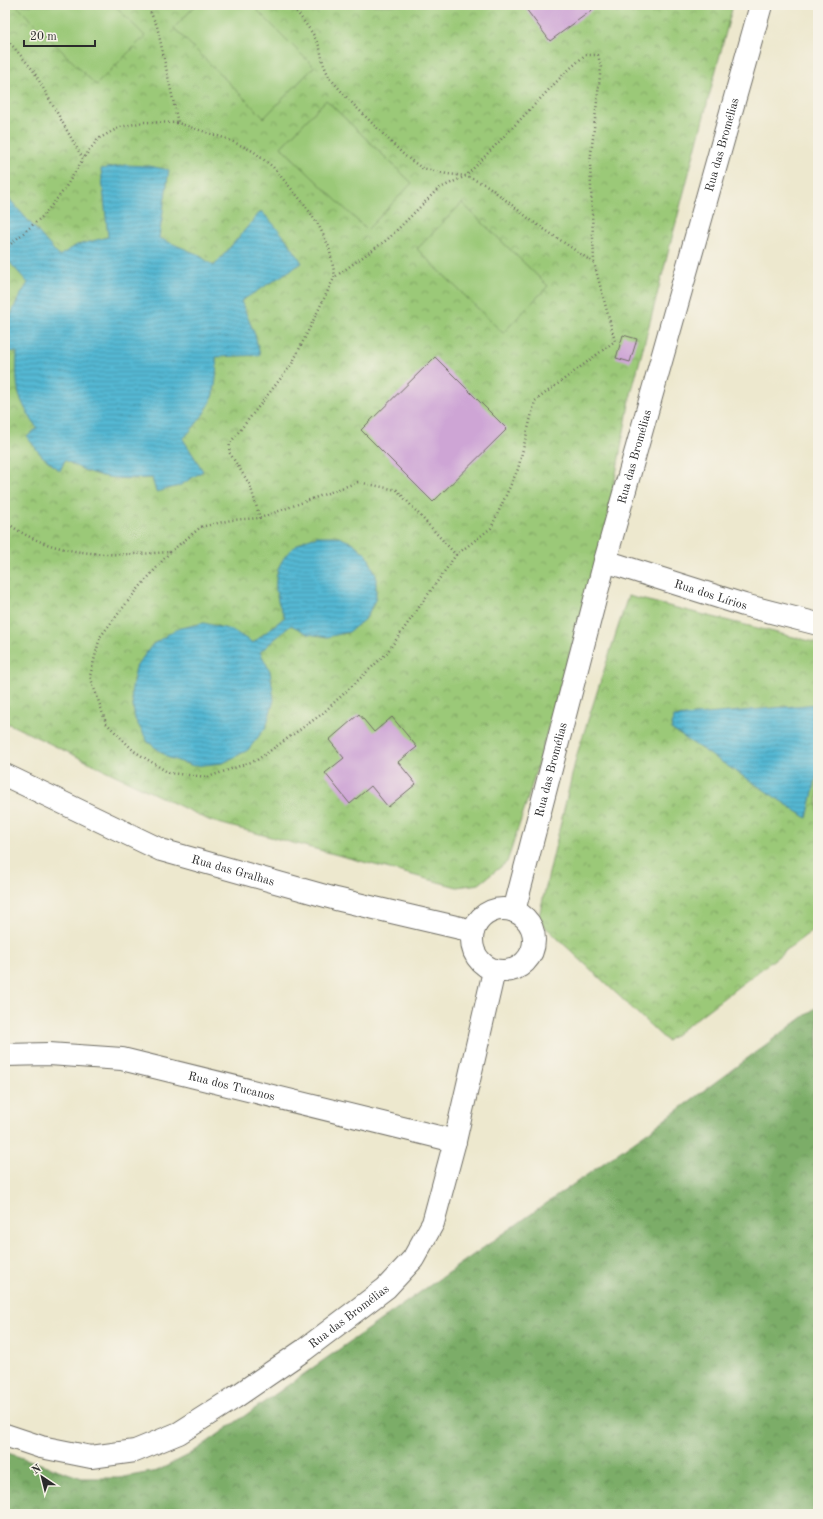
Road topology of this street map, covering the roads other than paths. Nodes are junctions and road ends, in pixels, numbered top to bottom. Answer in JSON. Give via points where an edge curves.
{"nodes":[{"id":1,"x":761,"y":5,"type":"edge"},
{"id":2,"x":605,"y":561,"type":"junction"},
{"id":3,"x":818,"y":624,"type":"edge"},
{"id":4,"x":5,"y":775,"type":"edge"},
{"id":5,"x":514,"y":911,"type":"junction"},
{"id":6,"x":473,"y":931,"type":"junction"},
{"id":7,"x":494,"y":970,"type":"junction"},
{"id":8,"x":5,"y":1055,"type":"edge"},
{"id":9,"x":455,"y":1141,"type":"junction"},
{"id":10,"x":5,"y":1435,"type":"edge"}],
"edges":[{"from":1,"to":2,"type":"street","name":"Rua das Bromélias"},
{"from":2,"to":3,"type":"street","name":"Rua dos Lírios"},
{"from":2,"to":5,"type":"street","name":"Rua das Bromélias"},
{"from":4,"to":6,"type":"street","name":"Rua das Gralhas","via":[[161,850],[336,899]]},
{"from":5,"to":6,"type":"street","via":[[501,909],[489,912],[479,920]]},
{"from":5,"to":7,"type":"street","via":[[526,918],[533,930],[534,944],[530,956],[520,966],[508,972]]},
{"from":6,"to":7,"type":"street","via":[[475,955],[483,965]]},
{"from":7,"to":9,"type":"street","name":"Rua das Bromélias"},
{"from":8,"to":9,"type":"street","name":"Rua dos Tucanos","via":[[49,1054],[122,1059]]},
{"from":9,"to":10,"type":"street","name":"Rua das Bromélias","via":[[433,1223],[413,1258],[381,1293],[234,1398],[179,1433],[136,1451],[91,1457],[41,1448]]}]}
